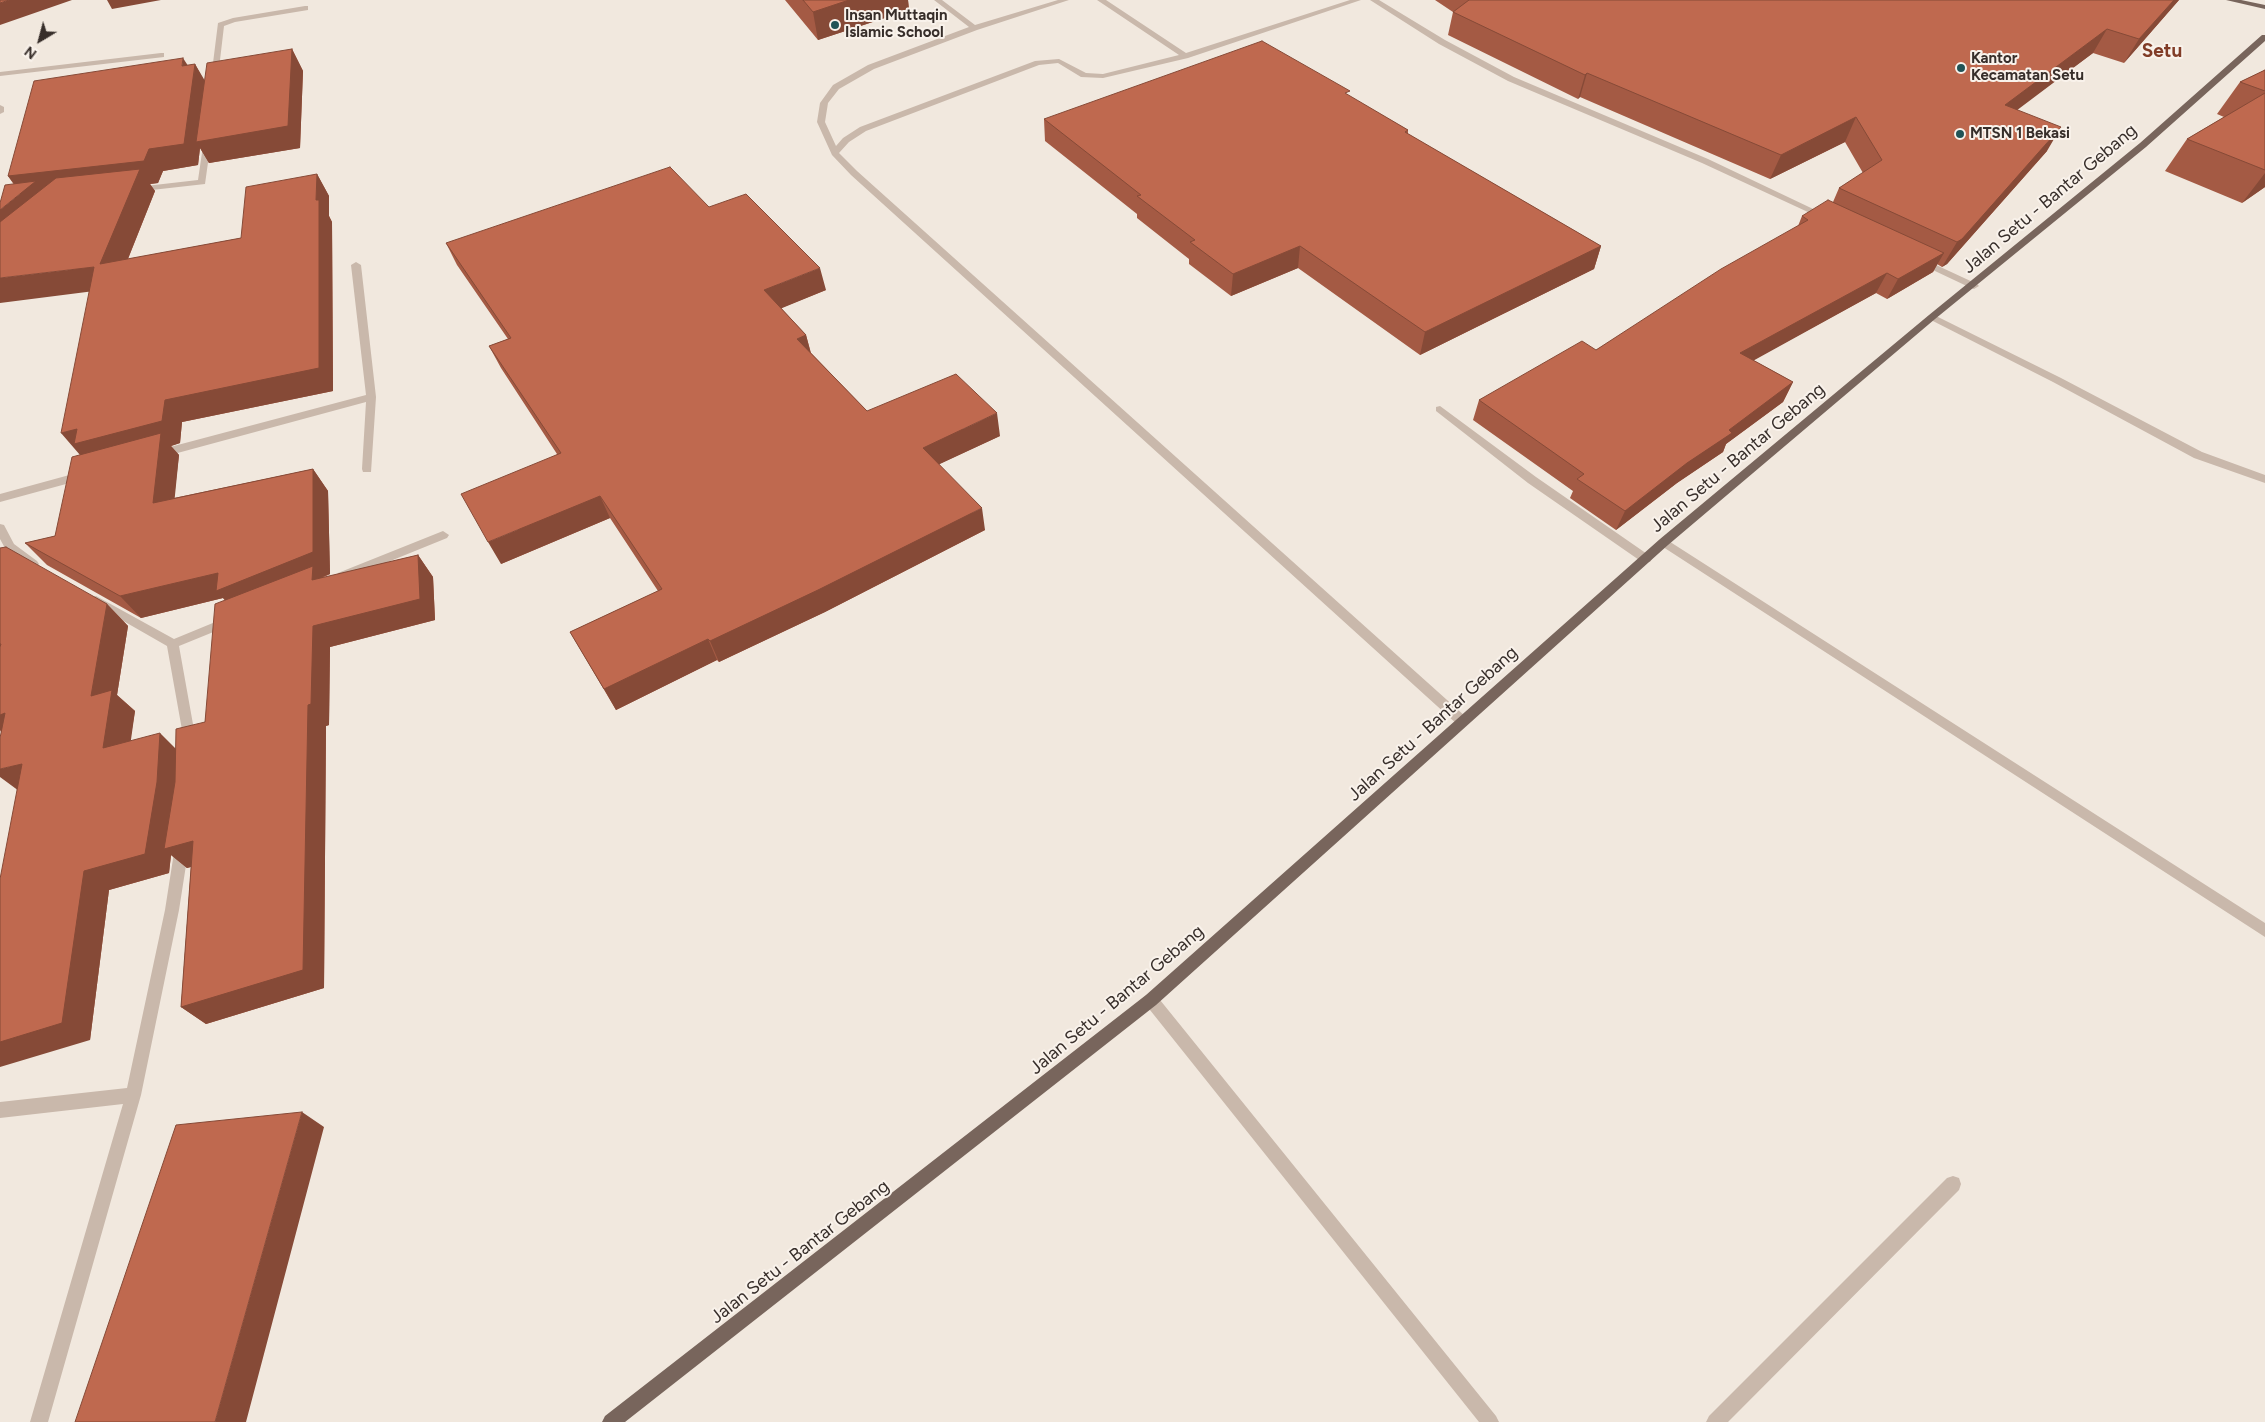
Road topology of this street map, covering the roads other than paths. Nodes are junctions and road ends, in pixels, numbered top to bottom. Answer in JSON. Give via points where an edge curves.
{"nodes":[{"id":1,"x":938,"y":0,"type":"edge"},
{"id":2,"x":1065,"y":0,"type":"edge"},
{"id":3,"x":1101,"y":0,"type":"edge"},
{"id":4,"x":1357,"y":0,"type":"edge"},
{"id":5,"x":1374,"y":0,"type":"edge"},
{"id":6,"x":2230,"y":0,"type":"edge"},
{"id":7,"x":2265,"y":7,"type":"edge"},
{"id":8,"x":305,"y":8,"type":"dead end"},
{"id":9,"x":974,"y":28,"type":"junction"},
{"id":10,"x":2265,"y":37,"type":"edge"},
{"id":11,"x":161,"y":55,"type":"dead end"},
{"id":12,"x":1185,"y":56,"type":"junction"},
{"id":13,"x":0,"y":74,"type":"edge"},
{"id":14,"x":213,"y":87,"type":"edge"},
{"id":15,"x":0,"y":108,"type":"edge"},
{"id":16,"x":0,"y":112,"type":"edge"},
{"id":17,"x":208,"y":135,"type":"edge"},
{"id":18,"x":835,"y":153,"type":"junction"},
{"id":19,"x":130,"y":190,"type":"edge"},
{"id":20,"x":1830,"y":219,"type":"edge"},
{"id":21,"x":1911,"y":256,"type":"edge"},
{"id":22,"x":356,"y":265,"type":"dead end"},
{"id":23,"x":1974,"y":286,"type":"junction"},
{"id":24,"x":1932,"y":318,"type":"junction"},
{"id":25,"x":371,"y":396,"type":"junction"},
{"id":26,"x":1440,"y":410,"type":"dead end"},
{"id":27,"x":152,"y":456,"type":"edge"},
{"id":28,"x":367,"y":469,"type":"dead end"},
{"id":29,"x":95,"y":472,"type":"edge"},
{"id":30,"x":2265,"y":479,"type":"edge"},
{"id":31,"x":0,"y":498,"type":"edge"},
{"id":32,"x":0,"y":528,"type":"edge"},
{"id":33,"x":443,"y":535,"type":"dead end"},
{"id":34,"x":1664,"y":542,"type":"junction"},
{"id":35,"x":1646,"y":559,"type":"junction"},
{"id":36,"x":43,"y":569,"type":"edge"},
{"id":37,"x":326,"y":582,"type":"edge"},
{"id":38,"x":85,"y":594,"type":"edge"},
{"id":39,"x":236,"y":618,"type":"edge"},
{"id":40,"x":173,"y":644,"type":"junction"},
{"id":41,"x":1462,"y":721,"type":"junction"},
{"id":42,"x":190,"y":755,"type":"edge"},
{"id":43,"x":184,"y":832,"type":"edge"},
{"id":44,"x":2265,"y":931,"type":"edge"},
{"id":45,"x":1151,"y":1000,"type":"junction"},
{"id":46,"x":133,"y":1095,"type":"junction"},
{"id":47,"x":0,"y":1110,"type":"edge"},
{"id":48,"x":1953,"y":1184,"type":"dead end"},
{"id":49,"x":39,"y":1422,"type":"edge"},
{"id":50,"x":611,"y":1422,"type":"edge"},
{"id":51,"x":1490,"y":1422,"type":"edge"},
{"id":52,"x":1716,"y":1422,"type":"edge"}],
"edges":[{"from":1,"to":9,"type":"street"},
{"from":2,"to":9,"type":"street"},
{"from":3,"to":12,"type":"street"},
{"from":4,"to":12,"type":"street"},
{"from":5,"to":20,"type":"street","via":[[1511,79],[1705,161]]},
{"from":6,"to":7,"type":"main road"},
{"from":8,"to":14,"type":"street","via":[[233,20],[221,25]]},
{"from":9,"to":18,"type":"street","via":[[871,67],[836,87],[824,103],[821,122]]},
{"from":10,"to":23,"type":"main road","name":"Jalan Setu - Bantar Gebang"},
{"from":11,"to":13,"type":"street"},
{"from":12,"to":18,"type":"street","via":[[1093,77],[1058,61],[1038,63],[863,129],[846,140]]},
{"from":15,"to":16,"type":"street"},
{"from":17,"to":19,"type":"street","via":[[202,182]]},
{"from":18,"to":41,"type":"street","via":[[926,239]]},
{"from":21,"to":23,"type":"street"},
{"from":22,"to":25,"type":"street"},
{"from":23,"to":24,"type":"main road","name":"Jalan Setu - Bantar Gebang"},
{"from":24,"to":30,"type":"street","via":[[2198,455]]},
{"from":24,"to":34,"type":"main road","name":"Jalan Setu - Bantar Gebang"},
{"from":25,"to":27,"type":"street"},
{"from":25,"to":28,"type":"street"},
{"from":26,"to":35,"type":"street","via":[[1532,480]]},
{"from":29,"to":31,"type":"street"},
{"from":32,"to":36,"type":"street","via":[[10,547]]},
{"from":33,"to":37,"type":"street"},
{"from":34,"to":35,"type":"main road","name":"Jalan Setu - Bantar Gebang"},
{"from":34,"to":44,"type":"street"},
{"from":35,"to":41,"type":"main road","name":"Jalan Setu - Bantar Gebang"},
{"from":38,"to":40,"type":"street"},
{"from":39,"to":40,"type":"street"},
{"from":40,"to":42,"type":"street","via":[[190,736]]},
{"from":41,"to":45,"type":"main road","name":"Jalan Setu - Bantar Gebang"},
{"from":43,"to":46,"type":"street","via":[[172,910]]},
{"from":45,"to":50,"type":"main road","name":"Jalan Setu - Bantar Gebang"},
{"from":45,"to":51,"type":"street"},
{"from":46,"to":47,"type":"street"},
{"from":46,"to":49,"type":"street"},
{"from":48,"to":52,"type":"street"}]}
